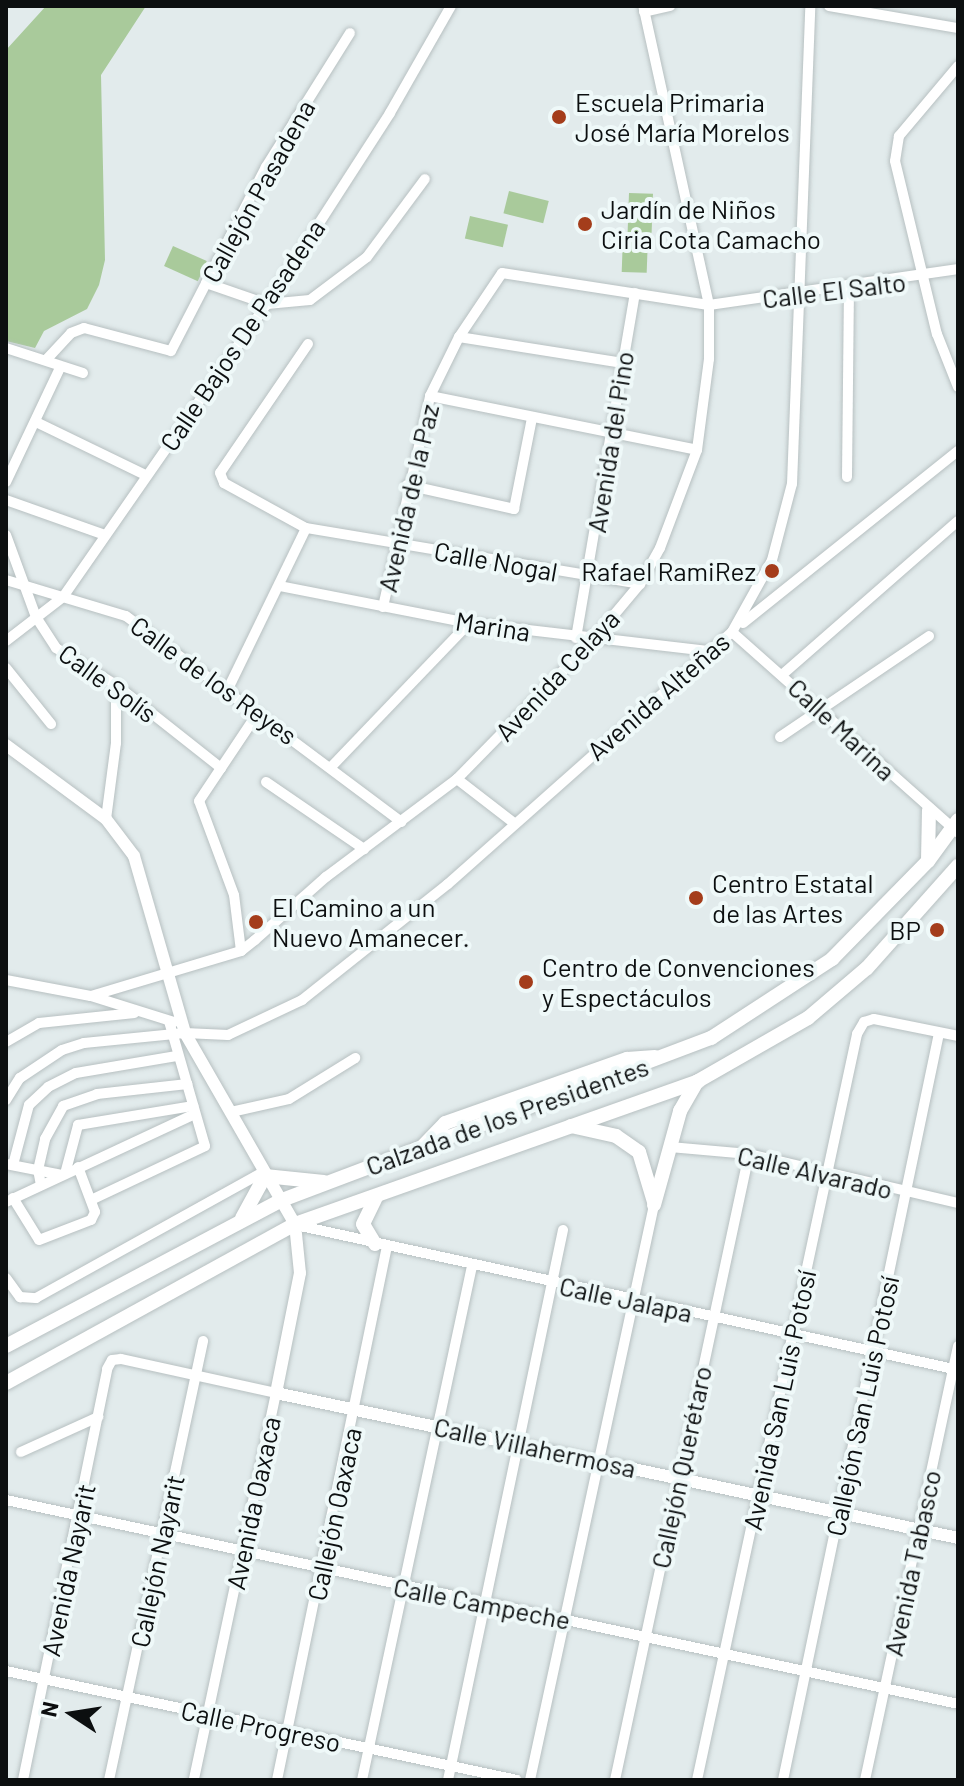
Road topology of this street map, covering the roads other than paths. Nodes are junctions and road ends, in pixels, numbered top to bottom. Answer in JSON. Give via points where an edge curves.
{"nodes":[{"id":1,"x":451,"y":6,"type":"edge"},
{"id":2,"x":670,"y":6,"type":"edge"},
{"id":3,"x":810,"y":6,"type":"edge"},
{"id":4,"x":829,"y":6,"type":"edge"},
{"id":5,"x":643,"y":9,"type":"edge"},
{"id":6,"x":958,"y":28,"type":"edge"},
{"id":7,"x":350,"y":33,"type":"dead end"},
{"id":8,"x":958,"y":66,"type":"edge"},
{"id":9,"x":425,"y":179,"type":"dead end"},
{"id":10,"x":958,"y":269,"type":"edge"},
{"id":11,"x":923,"y":278,"type":"junction"},
{"id":12,"x":206,"y":283,"type":"junction"},
{"id":13,"x":849,"y":289,"type":"junction"},
{"id":14,"x":635,"y":293,"type":"junction"},
{"id":15,"x":802,"y":295,"type":"junction"},
{"id":16,"x":267,"y":304,"type":"junction"},
{"id":17,"x":709,"y":305,"type":"junction"},
{"id":18,"x":459,"y":337,"type":"junction"},
{"id":19,"x":308,"y":344,"type":"dead end"},
{"id":20,"x":6,"y":348,"type":"edge"},
{"id":21,"x":46,"y":360,"type":"junction"},
{"id":22,"x":623,"y":363,"type":"junction"},
{"id":23,"x":60,"y":368,"type":"junction"},
{"id":24,"x":83,"y":373,"type":"dead end"},
{"id":25,"x":958,"y":387,"type":"edge"},
{"id":26,"x":430,"y":396,"type":"junction"},
{"id":27,"x":532,"y":418,"type":"junction"},
{"id":28,"x":36,"y":422,"type":"junction"},
{"id":29,"x":610,"y":433,"type":"junction"},
{"id":30,"x":697,"y":450,"type":"junction"},
{"id":31,"x":958,"y":451,"type":"edge"},
{"id":32,"x":145,"y":475,"type":"junction"},
{"id":33,"x":847,"y":477,"type":"dead end"},
{"id":34,"x":6,"y":482,"type":"edge"},
{"id":35,"x":407,"y":485,"type":"junction"},
{"id":36,"x":6,"y":500,"type":"edge"},
{"id":37,"x":958,"y":521,"type":"edge"},
{"id":38,"x":306,"y":528,"type":"junction"},
{"id":39,"x":6,"y":535,"type":"edge"},
{"id":40,"x":105,"y":535,"type":"junction"},
{"id":41,"x":396,"y":543,"type":"junction"},
{"id":42,"x":587,"y":577,"type":"junction"},
{"id":43,"x":6,"y":580,"type":"edge"},
{"id":44,"x":21,"y":583,"type":"junction"},
{"id":45,"x":640,"y":584,"type":"junction"},
{"id":46,"x":280,"y":586,"type":"junction"},
{"id":47,"x":63,"y":597,"type":"junction"},
{"id":48,"x":383,"y":607,"type":"junction"},
{"id":49,"x":36,"y":617,"type":"junction"},
{"id":50,"x":469,"y":623,"type":"junction"},
{"id":51,"x":732,"y":632,"type":"junction"},
{"id":52,"x":929,"y":636,"type":"dead end"},
{"id":53,"x":576,"y":638,"type":"junction"},
{"id":54,"x":593,"y":640,"type":"junction"},
{"id":55,"x":6,"y":641,"type":"edge"},
{"id":56,"x":707,"y":651,"type":"junction"},
{"id":57,"x":6,"y":668,"type":"edge"},
{"id":58,"x":783,"y":674,"type":"junction"},
{"id":59,"x":116,"y":685,"type":"junction"},
{"id":60,"x":226,"y":693,"type":"junction"},
{"id":61,"x":821,"y":709,"type":"junction"},
{"id":62,"x":257,"y":714,"type":"junction"},
{"id":63,"x":51,"y":724,"type":"dead end"},
{"id":64,"x":780,"y":737,"type":"dead end"},
{"id":65,"x":6,"y":745,"type":"edge"},
{"id":66,"x":332,"y":766,"type":"junction"},
{"id":67,"x":221,"y":768,"type":"junction"},
{"id":68,"x":457,"y":779,"type":"junction"},
{"id":69,"x":266,"y":782,"type":"dead end"},
{"id":70,"x":929,"y":810,"type":"junction"},
{"id":71,"x":106,"y":819,"type":"junction"},
{"id":72,"x":401,"y":822,"type":"junction"},
{"id":73,"x":514,"y":823,"type":"junction"},
{"id":74,"x":956,"y":827,"type":"edge"},
{"id":75,"x":364,"y":849,"type":"junction"},
{"id":76,"x":928,"y":861,"type":"junction"},
{"id":77,"x":955,"y":872,"type":"edge"},
{"id":78,"x":241,"y":951,"type":"junction"},
{"id":79,"x":170,"y":972,"type":"junction"},
{"id":80,"x":6,"y":980,"type":"edge"},
{"id":81,"x":91,"y":996,"type":"junction"},
{"id":82,"x":140,"y":1013,"type":"junction"},
{"id":83,"x":178,"y":1026,"type":"junction"},
{"id":84,"x":939,"y":1033,"type":"junction"},
{"id":85,"x":170,"y":1034,"type":"junction"},
{"id":86,"x":958,"y":1036,"type":"edge"},
{"id":87,"x":6,"y":1042,"type":"edge"},
{"id":88,"x":177,"y":1056,"type":"junction"},
{"id":89,"x":355,"y":1058,"type":"dead end"},
{"id":90,"x":698,"y":1081,"type":"junction"},
{"id":91,"x":187,"y":1084,"type":"junction"},
{"id":92,"x":6,"y":1100,"type":"edge"},
{"id":93,"x":194,"y":1110,"type":"junction"},
{"id":94,"x":231,"y":1112,"type":"junction"},
{"id":95,"x":571,"y":1126,"type":"junction"},
{"id":96,"x":670,"y":1147,"type":"junction"},
{"id":97,"x":749,"y":1154,"type":"junction"},
{"id":98,"x":10,"y":1164,"type":"edge"},
{"id":99,"x":78,"y":1167,"type":"junction"},
{"id":100,"x":38,"y":1170,"type":"junction"},
{"id":101,"x":63,"y":1174,"type":"junction"},
{"id":102,"x":264,"y":1174,"type":"junction"},
{"id":103,"x":827,"y":1174,"type":"junction"},
{"id":104,"x":327,"y":1183,"type":"junction"},
{"id":105,"x":41,"y":1185,"type":"junction"},
{"id":106,"x":906,"y":1192,"type":"junction"},
{"id":107,"x":376,"y":1197,"type":"junction"},
{"id":108,"x":10,"y":1200,"type":"edge"},
{"id":109,"x":91,"y":1200,"type":"junction"},
{"id":110,"x":282,"y":1200,"type":"junction"},
{"id":111,"x":958,"y":1203,"type":"edge"},
{"id":112,"x":654,"y":1205,"type":"junction"},
{"id":113,"x":239,"y":1221,"type":"junction"},
{"id":114,"x":295,"y":1224,"type":"junction"},
{"id":115,"x":563,"y":1230,"type":"dead end"},
{"id":116,"x":381,"y":1245,"type":"junction"},
{"id":117,"x":472,"y":1266,"type":"junction"},
{"id":118,"x":6,"y":1278,"type":"edge"},
{"id":119,"x":551,"y":1284,"type":"junction"},
{"id":120,"x":632,"y":1301,"type":"junction"},
{"id":121,"x":712,"y":1318,"type":"junction"},
{"id":122,"x":793,"y":1334,"type":"junction"},
{"id":123,"x":203,"y":1341,"type":"dead end"},
{"id":124,"x":6,"y":1346,"type":"edge"},
{"id":125,"x":958,"y":1346,"type":"edge"},
{"id":126,"x":874,"y":1351,"type":"junction"},
{"id":127,"x":112,"y":1360,"type":"joint"},
{"id":128,"x":956,"y":1369,"type":"edge"},
{"id":129,"x":196,"y":1376,"type":"junction"},
{"id":130,"x":6,"y":1383,"type":"edge"},
{"id":131,"x":276,"y":1393,"type":"junction"},
{"id":132,"x":357,"y":1410,"type":"junction"},
{"id":133,"x":98,"y":1417,"type":"junction"},
{"id":134,"x":438,"y":1427,"type":"junction"},
{"id":135,"x":517,"y":1444,"type":"junction"},
{"id":136,"x":21,"y":1452,"type":"dead end"},
{"id":137,"x":598,"y":1461,"type":"junction"},
{"id":138,"x":678,"y":1477,"type":"junction"},
{"id":139,"x":758,"y":1495,"type":"junction"},
{"id":140,"x":6,"y":1500,"type":"edge"},
{"id":141,"x":839,"y":1512,"type":"junction"},
{"id":142,"x":79,"y":1519,"type":"junction"},
{"id":143,"x":919,"y":1530,"type":"junction"},
{"id":144,"x":162,"y":1537,"type":"junction"},
{"id":145,"x":958,"y":1538,"type":"edge"},
{"id":146,"x":242,"y":1553,"type":"junction"},
{"id":147,"x":323,"y":1570,"type":"junction"},
{"id":148,"x":404,"y":1588,"type":"junction"},
{"id":149,"x":483,"y":1604,"type":"junction"},
{"id":150,"x":565,"y":1620,"type":"junction"},
{"id":151,"x":645,"y":1637,"type":"junction"},
{"id":152,"x":724,"y":1653,"type":"junction"},
{"id":153,"x":6,"y":1671,"type":"edge"},
{"id":154,"x":807,"y":1671,"type":"junction"},
{"id":155,"x":45,"y":1679,"type":"junction"},
{"id":156,"x":886,"y":1689,"type":"junction"},
{"id":157,"x":128,"y":1697,"type":"junction"},
{"id":158,"x":958,"y":1704,"type":"edge"},
{"id":159,"x":208,"y":1714,"type":"junction"},
{"id":160,"x":287,"y":1731,"type":"junction"},
{"id":161,"x":369,"y":1749,"type":"junction"},
{"id":162,"x":451,"y":1766,"type":"junction"},
{"id":163,"x":23,"y":1780,"type":"edge"},
{"id":164,"x":109,"y":1780,"type":"edge"},
{"id":165,"x":194,"y":1780,"type":"edge"},
{"id":166,"x":277,"y":1780,"type":"edge"},
{"id":167,"x":362,"y":1780,"type":"edge"},
{"id":168,"x":448,"y":1780,"type":"edge"},
{"id":169,"x":517,"y":1780,"type":"edge"},
{"id":170,"x":530,"y":1780,"type":"edge"},
{"id":171,"x":615,"y":1780,"type":"edge"},
{"id":172,"x":697,"y":1780,"type":"edge"},
{"id":173,"x":783,"y":1780,"type":"edge"},
{"id":174,"x":865,"y":1780,"type":"edge"}],
"edges":[{"from":1,"to":16,"type":"street","name":"Calle Bajos De Pasadena","via":[[390,113]]},
{"from":2,"to":5,"type":"street"},
{"from":3,"to":15,"type":"street","name":"Avenida Alteñas"},
{"from":4,"to":6,"type":"street"},
{"from":5,"to":17,"type":"street","name":"Avenida Celaya"},
{"from":7,"to":12,"type":"street","name":"Callejón Pasadena","via":[[266,167]]},
{"from":8,"to":11,"type":"street","via":[[905,127],[896,147],[898,183]]},
{"from":9,"to":16,"type":"street","via":[[391,230],[325,292],[295,305]]},
{"from":10,"to":11,"type":"street","name":"Calle El Salto"},
{"from":11,"to":13,"type":"street","name":"Calle El Salto"},
{"from":11,"to":25,"type":"street"},
{"from":12,"to":16,"type":"street"},
{"from":12,"to":21,"type":"street","name":"Callejón Pasadena","via":[[171,351],[84,328],[71,333]]},
{"from":13,"to":15,"type":"street","name":"Calle El Salto"},
{"from":13,"to":33,"type":"street"},
{"from":14,"to":17,"type":"street"},
{"from":14,"to":18,"type":"street","name":"Avenida de la Paz","via":[[510,272],[492,283]]},
{"from":14,"to":22,"type":"street","name":"Avenida del Pino"},
{"from":15,"to":17,"type":"street","name":"Calle El Salto"},
{"from":15,"to":51,"type":"street","name":"Avenida Alteñas","via":[[786,519],[766,572]]},
{"from":16,"to":32,"type":"street","name":"Calle Bajos De Pasadena"},
{"from":17,"to":30,"type":"street","name":"Avenida Celaya","via":[[709,359]]},
{"from":18,"to":22,"type":"street"},
{"from":18,"to":26,"type":"street","name":"Avenida de la Paz"},
{"from":19,"to":38,"type":"street","name":"Calle Nogal","via":[[220,473],[224,483]]},
{"from":20,"to":21,"type":"street"},
{"from":21,"to":23,"type":"street"},
{"from":22,"to":29,"type":"street","name":"Avenida del Pino"},
{"from":23,"to":24,"type":"street"},
{"from":23,"to":28,"type":"street"},
{"from":26,"to":27,"type":"street"},
{"from":26,"to":35,"type":"street","name":"Avenida de la Paz"},
{"from":27,"to":29,"type":"street"},
{"from":27,"to":35,"type":"street","via":[[514,509]]},
{"from":28,"to":32,"type":"street"},
{"from":28,"to":34,"type":"street"},
{"from":29,"to":30,"type":"street"},
{"from":29,"to":42,"type":"street","name":"Avenida del Pino"},
{"from":30,"to":45,"type":"street","name":"Avenida Celaya","via":[[673,520]]},
{"from":31,"to":51,"type":"street"},
{"from":32,"to":40,"type":"street","name":"Calle Bajos De Pasadena"},
{"from":35,"to":41,"type":"street","name":"Avenida de la Paz"},
{"from":36,"to":40,"type":"street"},
{"from":37,"to":58,"type":"street"},
{"from":38,"to":41,"type":"street","name":"Calle Nogal"},
{"from":38,"to":46,"type":"street"},
{"from":39,"to":44,"type":"street","name":"Calle Solís"},
{"from":40,"to":47,"type":"street","name":"Calle Bajos De Pasadena"},
{"from":41,"to":42,"type":"street","name":"Calle Nogal"},
{"from":41,"to":48,"type":"street","name":"Avenida de la Paz"},
{"from":42,"to":45,"type":"street","name":"Calle Nogal"},
{"from":42,"to":53,"type":"street","name":"Avenida del Pino"},
{"from":43,"to":44,"type":"street","name":"Calle de los Reyes"},
{"from":44,"to":47,"type":"street","name":"Calle de los Reyes"},
{"from":44,"to":49,"type":"street","name":"Calle Solís"},
{"from":45,"to":54,"type":"street","name":"Avenida Celaya"},
{"from":46,"to":48,"type":"street","name":"Marina"},
{"from":46,"to":60,"type":"street"},
{"from":47,"to":49,"type":"street","name":"Calle Bajos De Pasadena"},
{"from":47,"to":60,"type":"street","name":"Calle de los Reyes","via":[[126,616]]},
{"from":48,"to":50,"type":"street","name":"Marina"},
{"from":49,"to":55,"type":"street","name":"Calle Bajos De Pasadena"},
{"from":49,"to":59,"type":"street","name":"Calle Solís","via":[[67,658]]},
{"from":50,"to":53,"type":"street","name":"Marina"},
{"from":50,"to":66,"type":"street"},
{"from":51,"to":56,"type":"street","name":"Avenida Alteñas"},
{"from":51,"to":58,"type":"street","name":"Calle Marina"},
{"from":52,"to":61,"type":"street"},
{"from":53,"to":54,"type":"street","name":"Marina"},
{"from":54,"to":56,"type":"street","name":"Marina"},
{"from":54,"to":68,"type":"street","name":"Avenida Celaya"},
{"from":56,"to":73,"type":"street","name":"Avenida Alteñas"},
{"from":57,"to":63,"type":"street"},
{"from":58,"to":61,"type":"street","name":"Calle Marina"},
{"from":59,"to":67,"type":"street","name":"Calle Solís"},
{"from":59,"to":71,"type":"street","via":[[116,743]]},
{"from":60,"to":62,"type":"street","name":"Calle de los Reyes"},
{"from":61,"to":64,"type":"street"},
{"from":61,"to":70,"type":"street","name":"Calle Marina"},
{"from":62,"to":66,"type":"street","name":"Calle de los Reyes"},
{"from":62,"to":67,"type":"street"},
{"from":65,"to":71,"type":"main road"},
{"from":66,"to":72,"type":"street","name":"Calle de los Reyes"},
{"from":67,"to":78,"type":"street","via":[[199,801],[234,895]]},
{"from":68,"to":72,"type":"street","name":"Avenida Celaya"},
{"from":68,"to":73,"type":"street"},
{"from":69,"to":75,"type":"street"},
{"from":70,"to":74,"type":"street","name":"Calle Marina"},
{"from":70,"to":76,"type":"highway"},
{"from":71,"to":79,"type":"main road","via":[[134,856]]},
{"from":72,"to":75,"type":"street","name":"Avenida Celaya"},
{"from":73,"to":83,"type":"street","name":"Avenida Alteñas","via":[[448,884],[302,1000],[228,1035]]},
{"from":74,"to":76,"type":"highway","name":"Calzada de los Presidentes"},
{"from":75,"to":78,"type":"street","name":"Avenida Celaya"},
{"from":76,"to":104,"type":"highway","name":"Calzada de los Presidentes","via":[[832,959],[755,1013],[671,1056]]},
{"from":77,"to":90,"type":"highway","name":"Calzada de los Presidentes","via":[[867,968],[808,1018]]},
{"from":78,"to":79,"type":"street","name":"Avenida Celaya"},
{"from":79,"to":81,"type":"street","name":"Avenida Celaya"},
{"from":79,"to":83,"type":"main road"},
{"from":80,"to":81,"type":"street"},
{"from":81,"to":82,"type":"street"},
{"from":82,"to":83,"type":"street"},
{"from":82,"to":87,"type":"street","via":[[39,1023]]},
{"from":83,"to":85,"type":"street"},
{"from":83,"to":94,"type":"main road"},
{"from":84,"to":86,"type":"street"},
{"from":84,"to":103,"type":"street","name":"Avenida San Luis Potosí","via":[[864,1022]]},
{"from":84,"to":106,"type":"street","name":"Callejón San Luis Potosí"},
{"from":85,"to":88,"type":"street"},
{"from":85,"to":92,"type":"street","via":[[62,1050],[20,1078]]},
{"from":88,"to":91,"type":"street"},
{"from":88,"to":98,"type":"street","via":[[76,1073],[48,1087],[29,1105]]},
{"from":89,"to":94,"type":"street","via":[[289,1099]]},
{"from":90,"to":95,"type":"highway","name":"Calzada de los Presidentes"},
{"from":90,"to":96,"type":"highway","via":[[685,1096]]},
{"from":91,"to":93,"type":"street"},
{"from":91,"to":100,"type":"street","via":[[71,1101],[54,1115]]},
{"from":93,"to":99,"type":"street"},
{"from":93,"to":101,"type":"street","via":[[78,1125]]},
{"from":93,"to":109,"type":"street","via":[[206,1142]]},
{"from":94,"to":102,"type":"main road"},
{"from":95,"to":107,"type":"highway","name":"Calzada de los Presidentes"},
{"from":95,"to":112,"type":"highway","via":[[616,1136],[639,1152]]},
{"from":96,"to":97,"type":"street","name":"Calle Alvarado"},
{"from":96,"to":112,"type":"highway"},
{"from":97,"to":103,"type":"street","name":"Calle Alvarado"},
{"from":97,"to":121,"type":"street","name":"Callejón Querétaro"},
{"from":98,"to":100,"type":"street"},
{"from":99,"to":101,"type":"street"},
{"from":99,"to":109,"type":"street"},
{"from":100,"to":101,"type":"street"},
{"from":100,"to":105,"type":"street"},
{"from":101,"to":105,"type":"street"},
{"from":102,"to":104,"type":"highway"},
{"from":102,"to":110,"type":"main road"},
{"from":102,"to":113,"type":"highway"},
{"from":102,"to":118,"type":"street","via":[[36,1298],[20,1297]]},
{"from":103,"to":106,"type":"street","name":"Calle Alvarado"},
{"from":103,"to":122,"type":"street","name":"Avenida San Luis Potosí"},
{"from":104,"to":110,"type":"highway","name":"Calzada de los Presidentes"},
{"from":105,"to":108,"type":"street"},
{"from":106,"to":111,"type":"street","name":"Calle Alvarado"},
{"from":106,"to":126,"type":"street","name":"Callejón San Luis Potosí"},
{"from":107,"to":114,"type":"highway","name":"Calzada de los Presidentes"},
{"from":107,"to":116,"type":"highway","via":[[363,1224]]},
{"from":108,"to":109,"type":"street","via":[[41,1240],[95,1215]]},
{"from":110,"to":113,"type":"highway","name":"Calzada de los Presidentes"},
{"from":110,"to":114,"type":"main road"},
{"from":112,"to":120,"type":"street"},
{"from":113,"to":124,"type":"highway","name":"Calzada de los Presidentes"},
{"from":114,"to":116,"type":"street","name":"Calle Jalapa"},
{"from":114,"to":130,"type":"highway","name":"Calzada de los Presidentes"},
{"from":114,"to":131,"type":"main road","name":"Avenida Oaxaca","via":[[301,1262]]},
{"from":115,"to":119,"type":"street"},
{"from":116,"to":117,"type":"street","name":"Calle Jalapa"},
{"from":116,"to":132,"type":"street","name":"Callejón Oaxaca"},
{"from":117,"to":119,"type":"street","name":"Calle Jalapa"},
{"from":117,"to":134,"type":"street"},
{"from":119,"to":120,"type":"street","name":"Calle Jalapa"},
{"from":119,"to":135,"type":"street"},
{"from":120,"to":121,"type":"street","name":"Calle Jalapa"},
{"from":120,"to":137,"type":"street"},
{"from":121,"to":122,"type":"street","name":"Calle Jalapa"},
{"from":121,"to":138,"type":"street","name":"Callejón Querétaro"},
{"from":122,"to":126,"type":"street","name":"Calle Jalapa"},
{"from":122,"to":139,"type":"street","name":"Avenida San Luis Potosí"},
{"from":123,"to":129,"type":"street","name":"Callejón Nayarit"},
{"from":125,"to":128,"type":"street","name":"Avenida Tabasco"},
{"from":126,"to":128,"type":"street","name":"Calle Jalapa"},
{"from":126,"to":141,"type":"street","name":"Callejón San Luis Potosí"},
{"from":127,"to":129,"type":"street","name":"Calle Villahermosa"},
{"from":127,"to":133,"type":"street","name":"Avenida Nayarit"},
{"from":128,"to":143,"type":"street","name":"Avenida Tabasco"},
{"from":129,"to":131,"type":"street","name":"Calle Villahermosa"},
{"from":129,"to":144,"type":"street","name":"Callejón Nayarit"},
{"from":131,"to":132,"type":"main road","name":"Calle Villahermosa"},
{"from":131,"to":146,"type":"street","name":"Avenida Oaxaca"},
{"from":132,"to":134,"type":"main road","name":"Calle Villahermosa"},
{"from":132,"to":147,"type":"street","name":"Callejón Oaxaca"},
{"from":133,"to":136,"type":"street"},
{"from":133,"to":142,"type":"street","name":"Avenida Nayarit"},
{"from":134,"to":135,"type":"main road","name":"Calle Villahermosa"},
{"from":134,"to":148,"type":"street"},
{"from":135,"to":137,"type":"main road","name":"Calle Villahermosa"},
{"from":135,"to":149,"type":"street"},
{"from":137,"to":138,"type":"main road","name":"Calle Villahermosa"},
{"from":137,"to":150,"type":"street"},
{"from":138,"to":139,"type":"main road","name":"Calle Villahermosa"},
{"from":138,"to":151,"type":"street","name":"Callejón Querétaro"},
{"from":139,"to":141,"type":"main road","name":"Calle Villahermosa"},
{"from":139,"to":152,"type":"street","name":"Avenida San Luis Potosí"},
{"from":140,"to":142,"type":"street","name":"Calle Campeche"},
{"from":141,"to":143,"type":"main road","name":"Calle Villahermosa"},
{"from":141,"to":154,"type":"street","name":"Callejón San Luis Potosí"},
{"from":142,"to":144,"type":"street","name":"Calle Campeche"},
{"from":142,"to":155,"type":"street","name":"Avenida Nayarit"},
{"from":143,"to":145,"type":"main road","name":"Calle Villahermosa"},
{"from":143,"to":156,"type":"street","name":"Avenida Tabasco"},
{"from":144,"to":146,"type":"street","name":"Calle Campeche"},
{"from":144,"to":157,"type":"street","name":"Callejón Nayarit"},
{"from":146,"to":147,"type":"street","name":"Calle Campeche"},
{"from":146,"to":159,"type":"street","name":"Avenida Oaxaca"},
{"from":147,"to":148,"type":"street","name":"Calle Campeche"},
{"from":147,"to":160,"type":"street","name":"Callejón Oaxaca"},
{"from":148,"to":149,"type":"street","name":"Calle Campeche"},
{"from":148,"to":161,"type":"street"},
{"from":149,"to":150,"type":"street","name":"Calle Campeche"},
{"from":149,"to":162,"type":"street"},
{"from":150,"to":151,"type":"street","name":"Calle Campeche"},
{"from":150,"to":170,"type":"street"},
{"from":151,"to":152,"type":"street","name":"Calle Campeche"},
{"from":151,"to":171,"type":"street","name":"Callejón Querétaro"},
{"from":152,"to":154,"type":"street","name":"Calle Campeche"},
{"from":152,"to":172,"type":"street","name":"Avenida San Luis Potosí"},
{"from":153,"to":155,"type":"street","name":"Calle Progreso"},
{"from":154,"to":156,"type":"street","name":"Calle Campeche"},
{"from":154,"to":173,"type":"street","name":"Callejón San Luis Potosí"},
{"from":155,"to":157,"type":"street","name":"Calle Progreso"},
{"from":155,"to":163,"type":"street","name":"Avenida Nayarit"},
{"from":156,"to":158,"type":"street","name":"Calle Campeche"},
{"from":156,"to":174,"type":"street","name":"Avenida Tabasco"},
{"from":157,"to":159,"type":"street","name":"Calle Progreso"},
{"from":157,"to":164,"type":"street","name":"Callejón Nayarit"},
{"from":159,"to":160,"type":"street","name":"Calle Progreso"},
{"from":159,"to":165,"type":"street","name":"Avenida Oaxaca"},
{"from":160,"to":161,"type":"street","name":"Calle Progreso"},
{"from":160,"to":166,"type":"street","name":"Callejón Oaxaca"},
{"from":161,"to":162,"type":"street","name":"Calle Progreso"},
{"from":161,"to":167,"type":"street"},
{"from":162,"to":168,"type":"street"},
{"from":162,"to":169,"type":"street","name":"Calle Progreso"}]}
